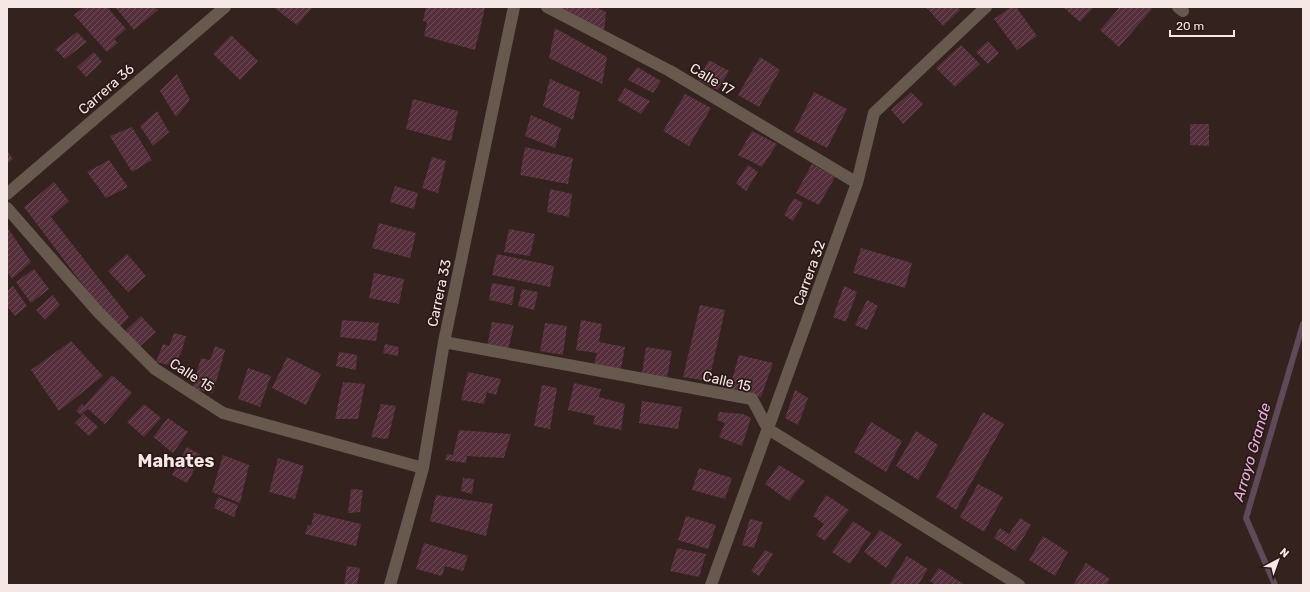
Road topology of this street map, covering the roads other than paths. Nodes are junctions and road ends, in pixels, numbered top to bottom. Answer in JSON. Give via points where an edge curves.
{"nodes":[{"id":1,"x":225,"y":7,"type":"edge"},
{"id":2,"x":514,"y":7,"type":"edge"},
{"id":3,"x":547,"y":7,"type":"edge"},
{"id":4,"x":986,"y":7,"type":"edge"},
{"id":5,"x":858,"y":184,"type":"junction"},
{"id":6,"x":7,"y":194,"type":"edge"},
{"id":7,"x":7,"y":208,"type":"edge"},
{"id":8,"x":444,"y":342,"type":"junction"},
{"id":9,"x":768,"y":429,"type":"junction"},
{"id":10,"x":423,"y":468,"type":"junction"},
{"id":11,"x":390,"y":585,"type":"edge"},
{"id":12,"x":711,"y":585,"type":"edge"},
{"id":13,"x":1019,"y":585,"type":"edge"}],
"edges":[{"from":1,"to":6,"type":"street","name":"Carrera 36"},
{"from":2,"to":8,"type":"street","name":"Carrera 33"},
{"from":3,"to":5,"type":"street","name":"Calle 17","via":[[670,71]]},
{"from":4,"to":5,"type":"street","name":"Carrera 32","via":[[874,113]]},
{"from":5,"to":9,"type":"street","name":"Carrera 32"},
{"from":7,"to":10,"type":"street","name":"Calle 15","via":[[99,313],[155,369],[223,413]]},
{"from":8,"to":9,"type":"street","name":"Calle 15","via":[[752,399]]},
{"from":8,"to":10,"type":"street","name":"Carrera 33"},
{"from":9,"to":12,"type":"street","name":"Carrera 32"},
{"from":9,"to":13,"type":"street","name":"Calle 15"},
{"from":10,"to":11,"type":"street","name":"Carrera 33"}]}
